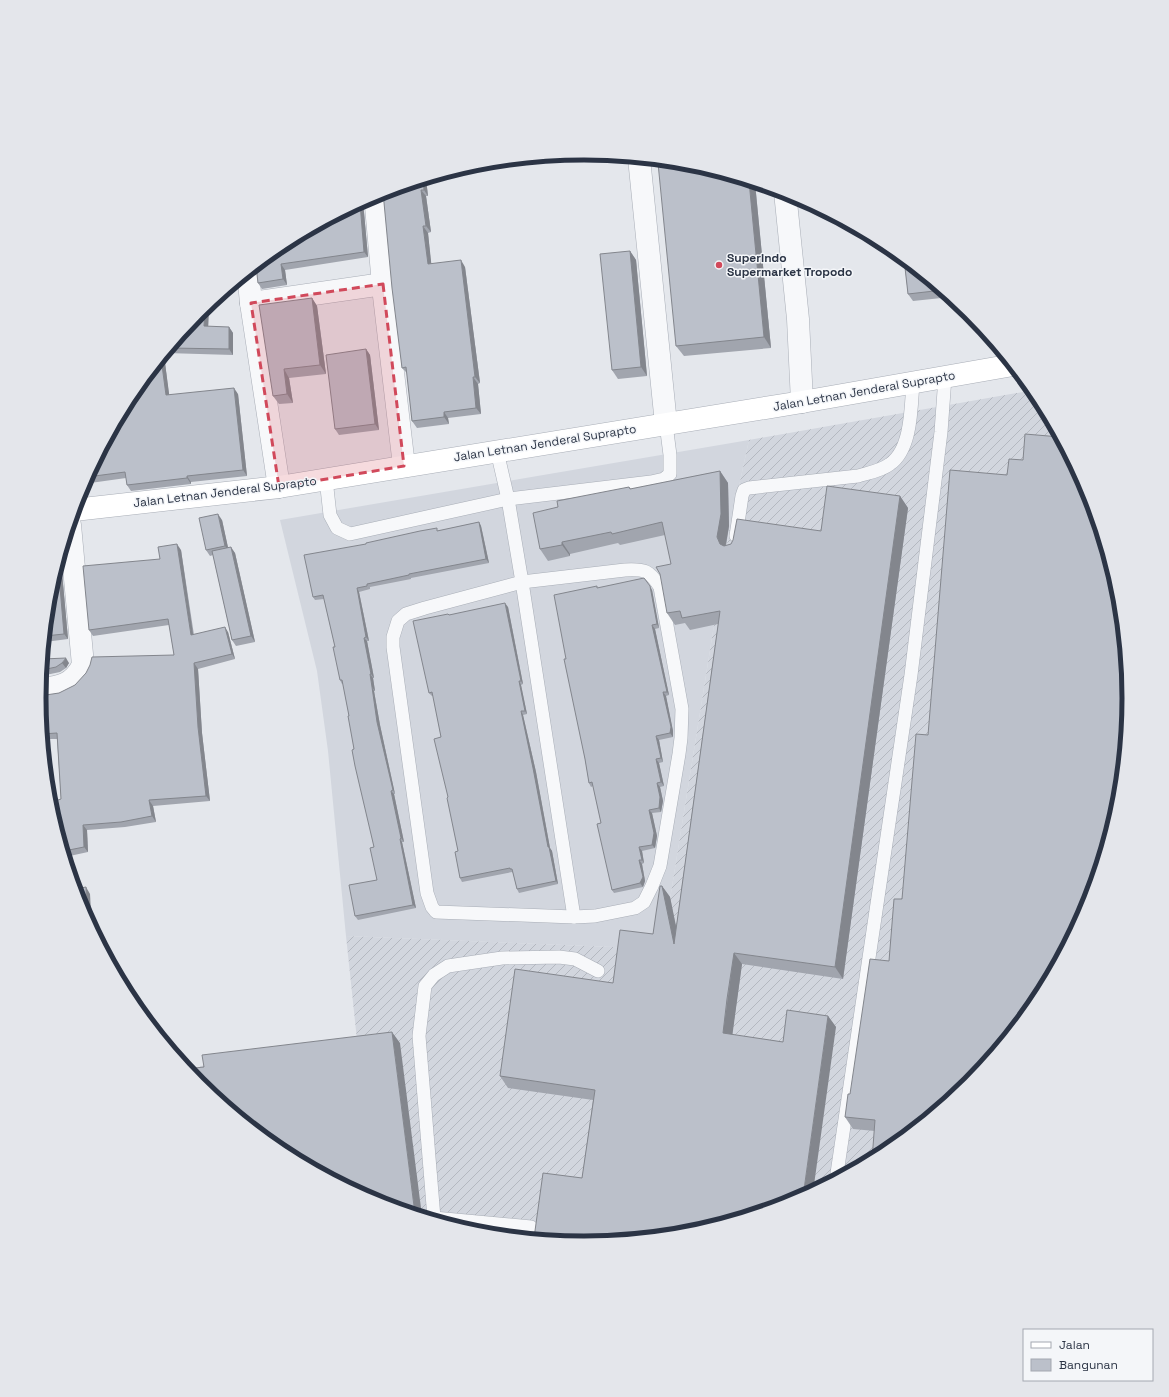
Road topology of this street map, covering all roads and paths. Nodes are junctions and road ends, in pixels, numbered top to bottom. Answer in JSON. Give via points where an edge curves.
{"nodes":[{"id":1,"x":640,"y":163,"type":"edge"},
{"id":2,"x":786,"y":199,"type":"edge"},
{"id":3,"x":376,"y":202,"type":"edge"},
{"id":4,"x":249,"y":278,"type":"edge"},
{"id":5,"x":383,"y":284,"type":"junction"},
{"id":6,"x":251,"y":303,"type":"junction"},
{"id":7,"x":1008,"y":367,"type":"edge"},
{"id":8,"x":945,"y":377,"type":"junction"},
{"id":9,"x":914,"y":382,"type":"junction"},
{"id":10,"x":802,"y":402,"type":"junction"},
{"id":11,"x":666,"y":424,"type":"junction"},
{"id":12,"x":497,"y":451,"type":"junction"},
{"id":13,"x":404,"y":466,"type":"junction"},
{"id":14,"x":326,"y":479,"type":"junction"},
{"id":15,"x":279,"y":487,"type":"junction"},
{"id":16,"x":508,"y":499,"type":"junction"},
{"id":17,"x":81,"y":509,"type":"edge"},
{"id":18,"x":71,"y":537,"type":"edge"},
{"id":19,"x":733,"y":550,"type":"edge"},
{"id":20,"x":522,"y":582,"type":"junction"},
{"id":21,"x":46,"y":688,"type":"edge"},
{"id":22,"x":574,"y":917,"type":"junction"},
{"id":23,"x":598,"y":971,"type":"dead end"},
{"id":24,"x":837,"y":1174,"type":"edge"},
{"id":25,"x":431,"y":1214,"type":"edge"},
{"id":26,"x":447,"y":1219,"type":"edge"},
{"id":27,"x":531,"y":1227,"type":"dead end"}],
"edges":[{"from":1,"to":11,"type":"street"},
{"from":2,"to":10,"type":"street","via":[[798,319]]},
{"from":3,"to":5,"type":"street"},
{"from":4,"to":6,"type":"street"},
{"from":5,"to":6,"type":"street"},
{"from":5,"to":13,"type":"street"},
{"from":6,"to":15,"type":"street"},
{"from":7,"to":8,"type":"main road","name":"Jalan Letnan Jenderal Suprapto"},
{"from":8,"to":9,"type":"main road","name":"Jalan Letnan Jenderal Suprapto"},
{"from":8,"to":24,"type":"lane","via":[[941,432],[911,675]]},
{"from":9,"to":10,"type":"main road","name":"Jalan Letnan Jenderal Suprapto"},
{"from":9,"to":19,"type":"lane","via":[[910,420],[903,449],[898,458],[875,472],[858,476],[744,490]]},
{"from":10,"to":11,"type":"main road","name":"Jalan Letnan Jenderal Suprapto"},
{"from":11,"to":12,"type":"main road","name":"Jalan Letnan Jenderal Suprapto"},
{"from":11,"to":16,"type":"lane","via":[[670,474],[664,479]]},
{"from":12,"to":13,"type":"main road","name":"Jalan Letnan Jenderal Suprapto"},
{"from":12,"to":16,"type":"lane"},
{"from":13,"to":14,"type":"main road","name":"Jalan Letnan Jenderal Suprapto"},
{"from":14,"to":15,"type":"main road","name":"Jalan Letnan Jenderal Suprapto"},
{"from":14,"to":16,"type":"lane","via":[[330,516],[337,528],[350,534]]},
{"from":15,"to":17,"type":"main road","name":"Jalan Letnan Jenderal Suprapto"},
{"from":16,"to":20,"type":"lane"},
{"from":18,"to":21,"type":"street","via":[[83,665],[76,677],[60,687]]},
{"from":20,"to":22,"type":"lane"},
{"from":20,"to":22,"type":"lane","via":[[625,570],[648,572],[660,587],[682,709],[679,754],[660,866],[644,902],[638,906],[594,916]]},
{"from":20,"to":22,"type":"lane","via":[[406,614],[394,629],[393,647],[427,893],[432,907],[440,913]]},
{"from":23,"to":25,"type":"lane","via":[[575,959],[502,958],[448,966],[434,974],[425,986],[419,1036]]},
{"from":26,"to":27,"type":"lane"}]}
